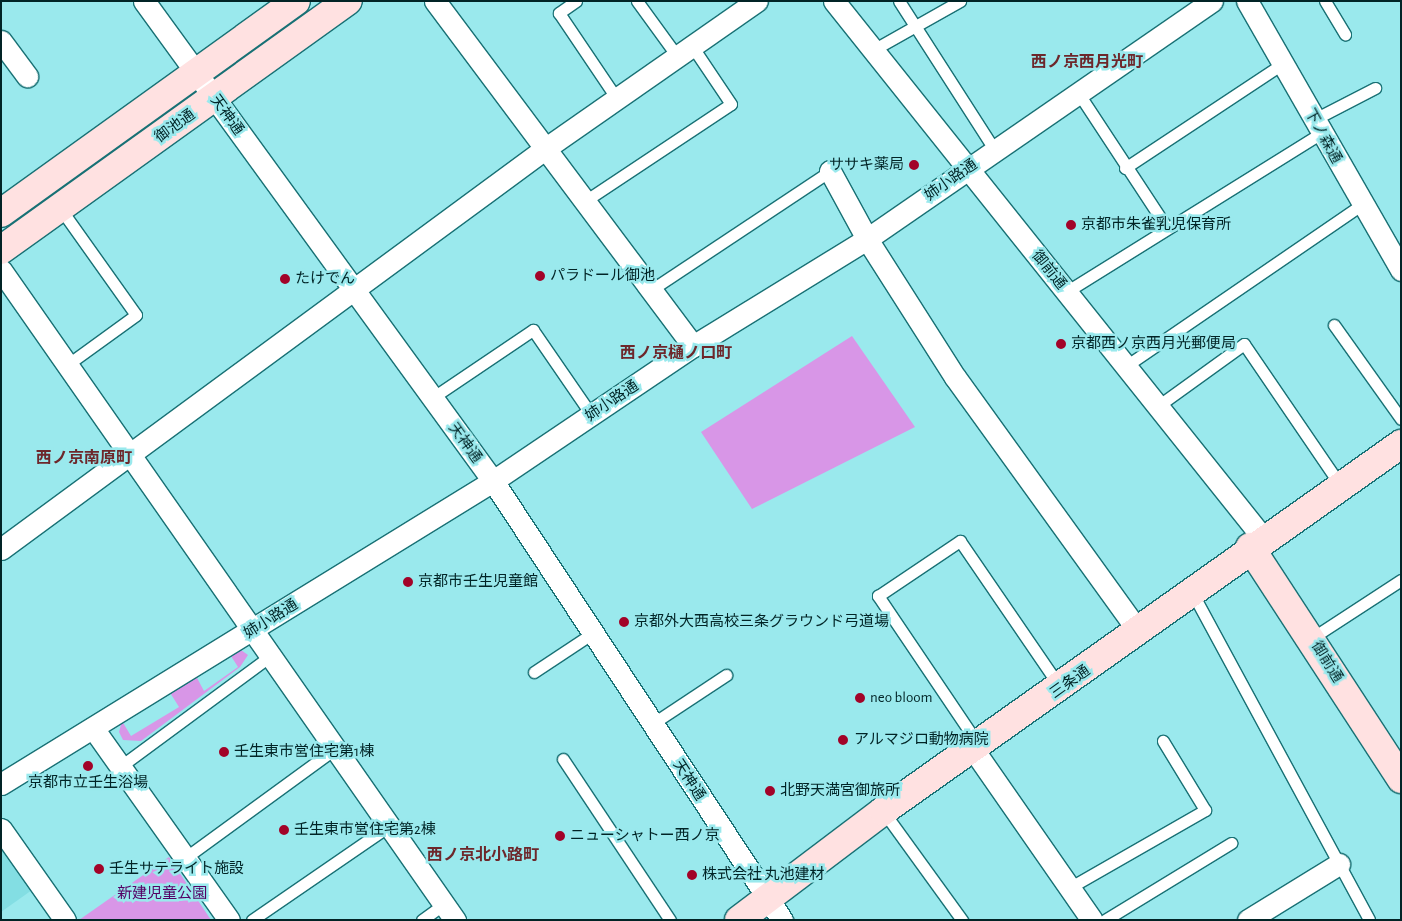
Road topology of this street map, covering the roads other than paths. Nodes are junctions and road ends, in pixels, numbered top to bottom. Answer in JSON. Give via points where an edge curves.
{"nodes":[{"id":1,"x":144,"y":1,"type":"edge"},
{"id":2,"x":296,"y":1,"type":"edge"},
{"id":3,"x":348,"y":1,"type":"edge"},
{"id":4,"x":435,"y":1,"type":"edge"},
{"id":5,"x":576,"y":1,"type":"edge"},
{"id":6,"x":637,"y":1,"type":"edge"},
{"id":7,"x":756,"y":1,"type":"edge"},
{"id":8,"x":834,"y":1,"type":"edge"},
{"id":9,"x":898,"y":1,"type":"edge"},
{"id":10,"x":960,"y":1,"type":"edge"},
{"id":11,"x":1212,"y":1,"type":"edge"},
{"id":12,"x":1247,"y":1,"type":"edge"},
{"id":13,"x":1325,"y":1,"type":"edge"},
{"id":14,"x":915,"y":26,"type":"junction"},
{"id":15,"x":1345,"y":34,"type":"dead end"},
{"id":16,"x":1,"y":41,"type":"edge"},
{"id":17,"x":873,"y":50,"type":"junction"},
{"id":18,"x":684,"y":51,"type":"junction"},
{"id":19,"x":1282,"y":64,"type":"junction"},
{"id":20,"x":196,"y":73,"type":"junction"},
{"id":21,"x":27,"y":76,"type":"dead end"},
{"id":22,"x":1375,"y":88,"type":"dead end"},
{"id":23,"x":1077,"y":91,"type":"junction"},
{"id":24,"x":214,"y":98,"type":"junction"},
{"id":25,"x":616,"y":99,"type":"junction"},
{"id":26,"x":1317,"y":126,"type":"junction"},
{"id":27,"x":546,"y":148,"type":"junction"},
{"id":28,"x":994,"y":149,"type":"junction"},
{"id":29,"x":1125,"y":168,"type":"junction"},
{"id":30,"x":968,"y":169,"type":"junction"},
{"id":31,"x":830,"y":171,"type":"joint"},
{"id":32,"x":585,"y":200,"type":"junction"},
{"id":33,"x":1361,"y":205,"type":"junction"},
{"id":34,"x":60,"y":208,"type":"junction"},
{"id":35,"x":1,"y":212,"type":"edge"},
{"id":36,"x":1167,"y":228,"type":"junction"},
{"id":37,"x":866,"y":239,"type":"junction"},
{"id":38,"x":1,"y":250,"type":"edge"},
{"id":39,"x":1,"y":270,"type":"edge"},
{"id":40,"x":1401,"y":270,"type":"edge"},
{"id":41,"x":354,"y":289,"type":"junction"},
{"id":42,"x":651,"y":290,"type":"junction"},
{"id":43,"x":1066,"y":292,"type":"junction"},
{"id":44,"x":1334,"y":325,"type":"dead end"},
{"id":45,"x":693,"y":346,"type":"junction"},
{"id":46,"x":67,"y":365,"type":"junction"},
{"id":47,"x":1126,"y":366,"type":"junction"},
{"id":48,"x":432,"y":398,"type":"junction"},
{"id":49,"x":1158,"y":406,"type":"junction"},
{"id":50,"x":592,"y":416,"type":"junction"},
{"id":51,"x":1401,"y":419,"type":"edge"},
{"id":52,"x":1401,"y":444,"type":"edge"},
{"id":53,"x":129,"y":452,"type":"junction"},
{"id":54,"x":493,"y":481,"type":"junction"},
{"id":55,"x":1341,"y":486,"type":"junction"},
{"id":56,"x":1257,"y":543,"type":"junction"},
{"id":57,"x":1,"y":549,"type":"edge"},
{"id":58,"x":1401,"y":580,"type":"edge"},
{"id":59,"x":1193,"y":594,"type":"junction"},
{"id":60,"x":256,"y":629,"type":"junction"},
{"id":61,"x":1139,"y":632,"type":"junction"},
{"id":62,"x":593,"y":633,"type":"junction"},
{"id":63,"x":1312,"y":638,"type":"junction"},
{"id":64,"x":273,"y":654,"type":"junction"},
{"id":65,"x":534,"y":672,"type":"dead end"},
{"id":66,"x":726,"y":675,"type":"dead end"},
{"id":67,"x":1061,"y":689,"type":"junction"},
{"id":68,"x":652,"y":724,"type":"junction"},
{"id":69,"x":94,"y":728,"type":"junction"},
{"id":70,"x":1163,"y":741,"type":"dead end"},
{"id":71,"x":337,"y":747,"type":"junction"},
{"id":72,"x":976,"y":747,"type":"junction"},
{"id":73,"x":563,"y":759,"type":"dead end"},
{"id":74,"x":121,"y":766,"type":"junction"},
{"id":75,"x":1401,"y":779,"type":"edge"},
{"id":76,"x":1,"y":784,"type":"edge"},
{"id":77,"x":883,"y":811,"type":"junction"},
{"id":78,"x":390,"y":825,"type":"junction"},
{"id":79,"x":1,"y":829,"type":"edge"},
{"id":80,"x":1231,"y":843,"type":"dead end"},
{"id":81,"x":185,"y":858,"type":"junction"},
{"id":82,"x":1339,"y":864,"type":"junction"},
{"id":83,"x":1069,"y":888,"type":"junction"},
{"id":84,"x":766,"y":898,"type":"junction"},
{"id":85,"x":449,"y":912,"type":"edge"},
{"id":86,"x":65,"y":920,"type":"edge"},
{"id":87,"x":229,"y":920,"type":"edge"},
{"id":88,"x":252,"y":920,"type":"edge"},
{"id":89,"x":422,"y":920,"type":"edge"},
{"id":90,"x":670,"y":920,"type":"edge"},
{"id":91,"x":739,"y":920,"type":"edge"},
{"id":92,"x":782,"y":920,"type":"edge"},
{"id":93,"x":962,"y":920,"type":"edge"},
{"id":94,"x":1092,"y":920,"type":"edge"},
{"id":95,"x":1105,"y":920,"type":"edge"},
{"id":96,"x":1248,"y":920,"type":"edge"},
{"id":97,"x":1369,"y":920,"type":"edge"}],
"edges":[{"from":1,"to":20,"type":"street","name":"天神通"},
{"from":2,"to":20,"type":"street","name":"御池通"},
{"from":3,"to":24,"type":"street","name":"御池通"},
{"from":4,"to":27,"type":"street"},
{"from":5,"to":25,"type":"lane","via":[[559,13]]},
{"from":6,"to":18,"type":"lane"},
{"from":7,"to":18,"type":"street"},
{"from":8,"to":17,"type":"street","name":"御前通"},
{"from":9,"to":14,"type":"lane"},
{"from":10,"to":14,"type":"lane"},
{"from":11,"to":23,"type":"street","name":"姉小路通"},
{"from":12,"to":19,"type":"street","name":"下ノ森通"},
{"from":13,"to":15,"type":"lane"},
{"from":14,"to":17,"type":"lane"},
{"from":14,"to":28,"type":"lane"},
{"from":16,"to":21,"type":"street"},
{"from":17,"to":30,"type":"street","name":"御前通"},
{"from":18,"to":25,"type":"street"},
{"from":18,"to":32,"type":"lane","via":[[731,104]]},
{"from":19,"to":26,"type":"street","name":"下ノ森通"},
{"from":19,"to":29,"type":"lane"},
{"from":20,"to":24,"type":"street","name":"天神通"},
{"from":20,"to":35,"type":"street","name":"御池通"},
{"from":22,"to":26,"type":"lane"},
{"from":23,"to":28,"type":"street","name":"姉小路通"},
{"from":23,"to":29,"type":"lane"},
{"from":24,"to":34,"type":"street","name":"御池通"},
{"from":24,"to":41,"type":"street","name":"天神通"},
{"from":25,"to":27,"type":"street"},
{"from":26,"to":33,"type":"street","name":"下ノ森通"},
{"from":26,"to":36,"type":"lane"},
{"from":27,"to":32,"type":"street"},
{"from":27,"to":41,"type":"street"},
{"from":28,"to":30,"type":"street","name":"姉小路通"},
{"from":29,"to":36,"type":"lane"},
{"from":30,"to":37,"type":"street","name":"姉小路通"},
{"from":30,"to":43,"type":"street","name":"御前通"},
{"from":31,"to":37,"type":"street"},
{"from":31,"to":42,"type":"lane"},
{"from":32,"to":42,"type":"street"},
{"from":33,"to":40,"type":"street","name":"下ノ森通"},
{"from":33,"to":47,"type":"lane"},
{"from":34,"to":38,"type":"street","name":"御池通"},
{"from":34,"to":46,"type":"lane","via":[[136,315]]},
{"from":36,"to":43,"type":"lane"},
{"from":37,"to":45,"type":"street","name":"姉小路通"},
{"from":37,"to":61,"type":"street","via":[[955,377]]},
{"from":39,"to":46,"type":"street"},
{"from":41,"to":48,"type":"street","name":"天神通"},
{"from":41,"to":53,"type":"street"},
{"from":42,"to":45,"type":"street"},
{"from":43,"to":47,"type":"street","name":"御前通"},
{"from":44,"to":51,"type":"lane"},
{"from":45,"to":50,"type":"street","name":"姉小路通"},
{"from":46,"to":53,"type":"street"},
{"from":47,"to":49,"type":"street","name":"御前通"},
{"from":48,"to":50,"type":"lane","via":[[533,330]]},
{"from":48,"to":54,"type":"street","name":"天神通"},
{"from":49,"to":55,"type":"lane","via":[[1244,344]]},
{"from":49,"to":56,"type":"street","name":"御前通"},
{"from":50,"to":54,"type":"street","name":"姉小路通"},
{"from":52,"to":55,"type":"street","name":"三条通"},
{"from":53,"to":57,"type":"street"},
{"from":53,"to":60,"type":"street"},
{"from":54,"to":60,"type":"street","name":"姉小路通"},
{"from":54,"to":62,"type":"street","name":"天神通"},
{"from":55,"to":56,"type":"street","name":"三条通"},
{"from":56,"to":59,"type":"street","name":"三条通"},
{"from":56,"to":63,"type":"street","name":"御前通"},
{"from":58,"to":63,"type":"lane"},
{"from":59,"to":61,"type":"street","name":"三条通"},
{"from":59,"to":82,"type":"lane"},
{"from":60,"to":64,"type":"street"},
{"from":60,"to":69,"type":"street","name":"姉小路通"},
{"from":61,"to":67,"type":"street","name":"三条通"},
{"from":62,"to":65,"type":"lane"},
{"from":62,"to":68,"type":"street","name":"天神通"},
{"from":63,"to":75,"type":"street","name":"御前通"},
{"from":64,"to":71,"type":"street"},
{"from":64,"to":74,"type":"lane"},
{"from":66,"to":68,"type":"lane"},
{"from":67,"to":72,"type":"street","name":"三条通"},
{"from":67,"to":72,"type":"lane","via":[[960,541],[878,596]]},
{"from":68,"to":84,"type":"street","name":"天神通"},
{"from":69,"to":74,"type":"street"},
{"from":69,"to":76,"type":"street","name":"姉小路通"},
{"from":70,"to":83,"type":"lane","via":[[1206,810]]},
{"from":71,"to":78,"type":"street"},
{"from":71,"to":81,"type":"lane"},
{"from":72,"to":77,"type":"street","name":"三条通"},
{"from":72,"to":83,"type":"street"},
{"from":73,"to":90,"type":"lane"},
{"from":74,"to":81,"type":"street"},
{"from":77,"to":84,"type":"street","name":"三条通"},
{"from":77,"to":93,"type":"lane"},
{"from":78,"to":85,"type":"street"},
{"from":78,"to":88,"type":"lane"},
{"from":79,"to":86,"type":"street"},
{"from":80,"to":95,"type":"lane"},
{"from":81,"to":87,"type":"street"},
{"from":82,"to":96,"type":"street"},
{"from":82,"to":97,"type":"lane"},
{"from":83,"to":94,"type":"street"},
{"from":84,"to":91,"type":"street","name":"三条通"},
{"from":84,"to":92,"type":"street","name":"天神通"},
{"from":85,"to":89,"type":"lane"}]}
